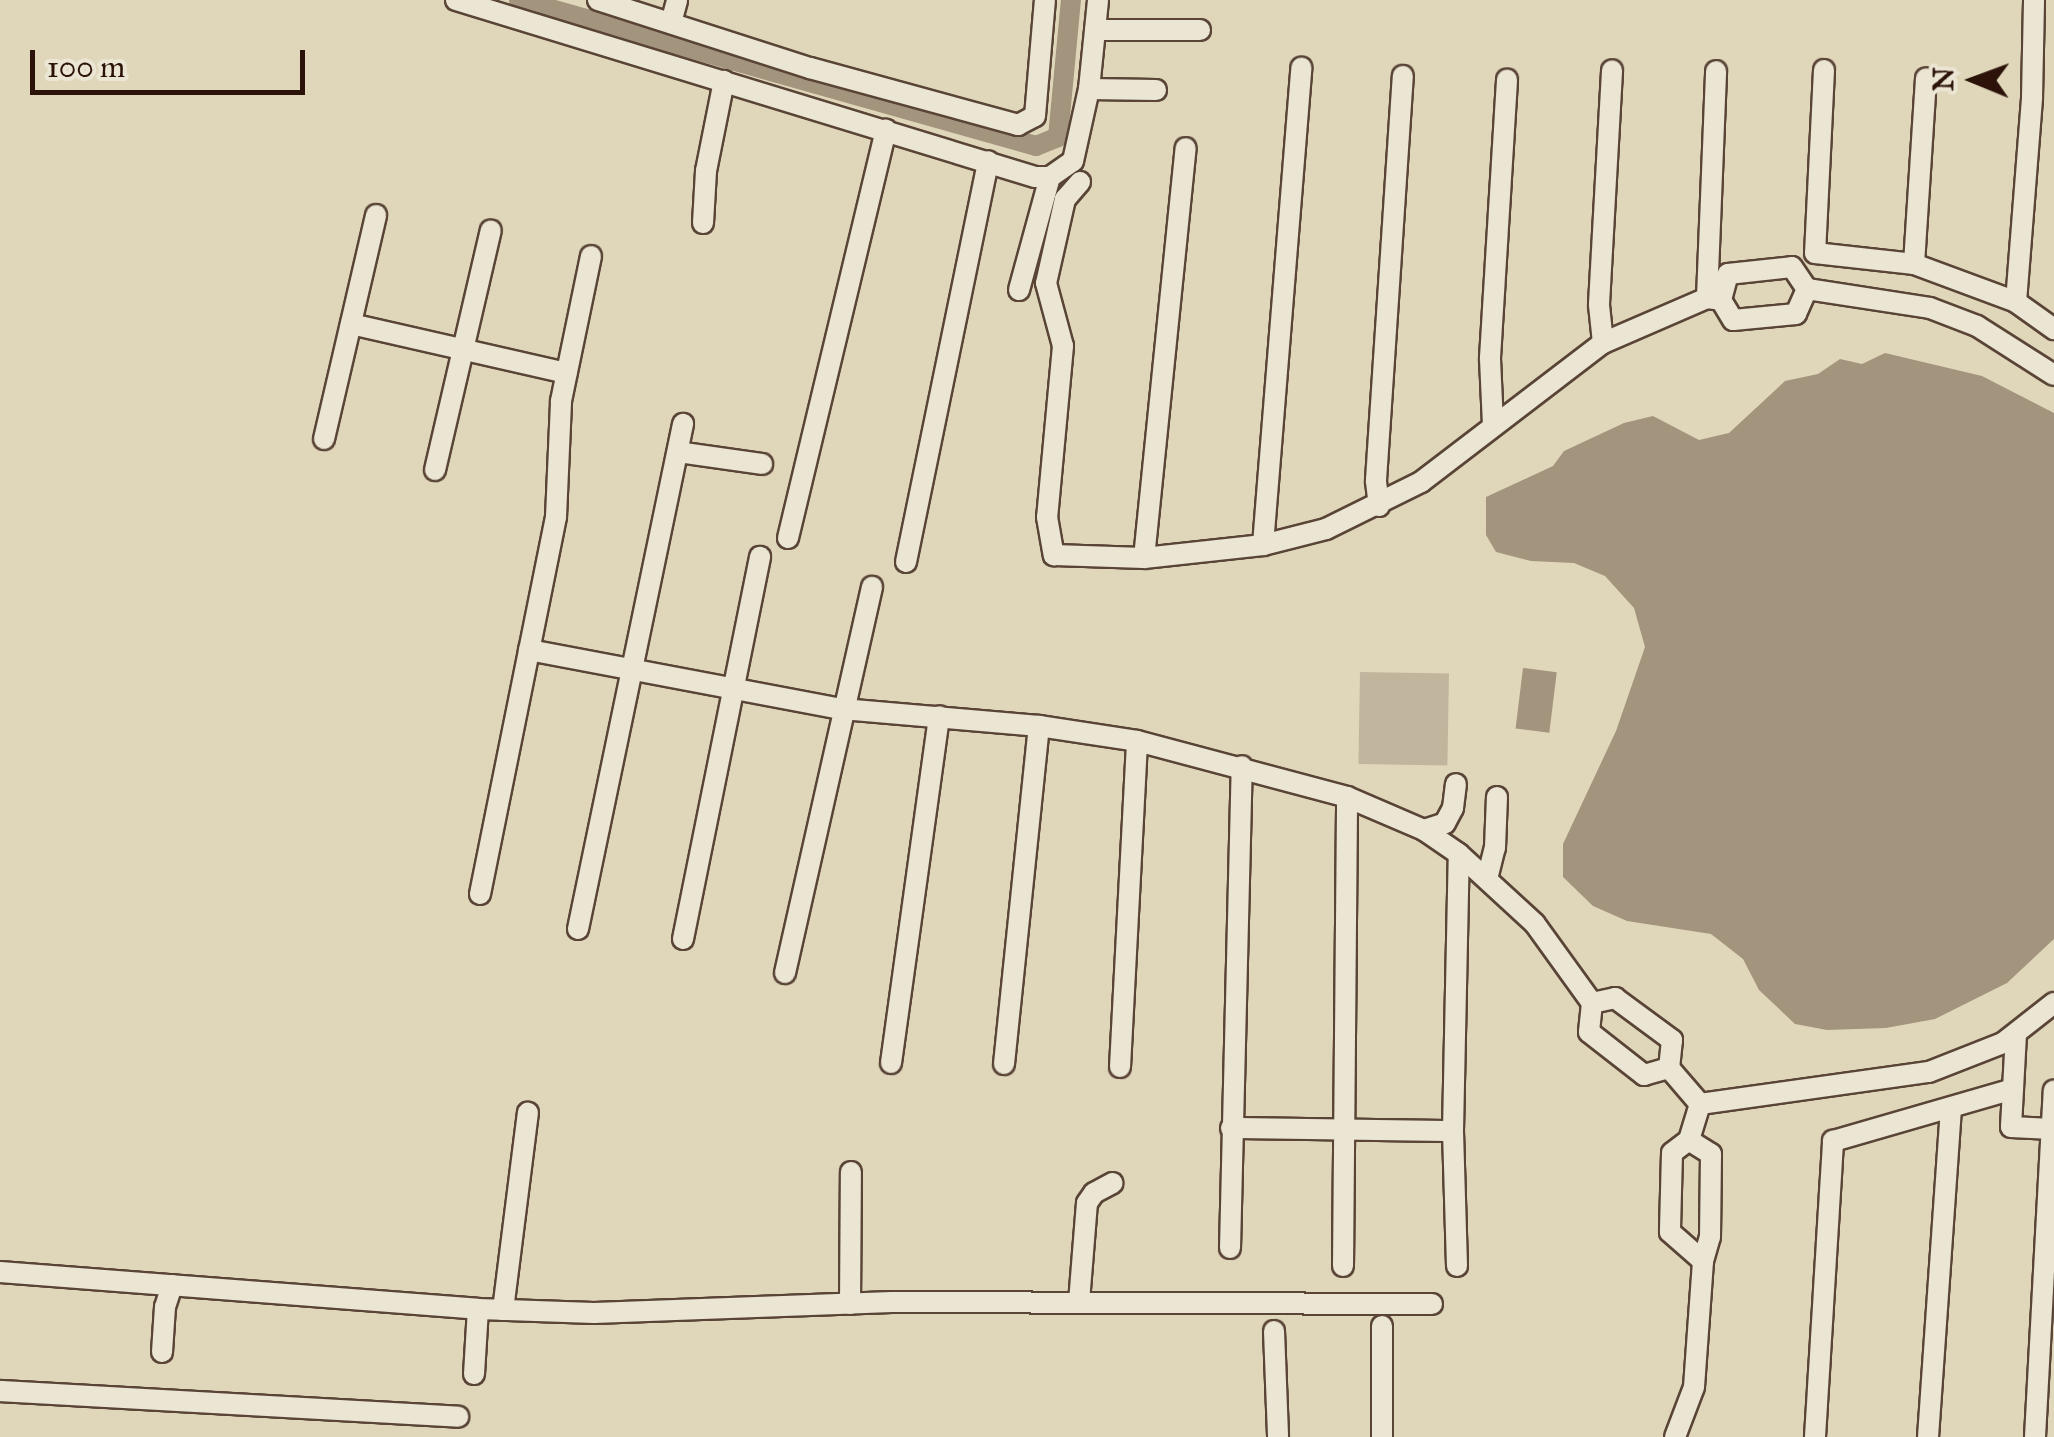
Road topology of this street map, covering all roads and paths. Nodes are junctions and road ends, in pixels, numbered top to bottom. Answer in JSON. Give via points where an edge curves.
{"nodes":[{"id":1,"x":456,"y":0,"type":"edge"},
{"id":2,"x":598,"y":0,"type":"edge"},
{"id":3,"x":677,"y":0,"type":"edge"},
{"id":4,"x":1045,"y":0,"type":"edge"},
{"id":5,"x":1098,"y":0,"type":"edge"},
{"id":6,"x":2034,"y":0,"type":"edge"},
{"id":7,"x":670,"y":23,"type":"junction"},
{"id":8,"x":1095,"y":30,"type":"junction"},
{"id":9,"x":1200,"y":30,"type":"dead end"},
{"id":10,"x":1301,"y":68,"type":"dead end"},
{"id":11,"x":1612,"y":70,"type":"dead end"},
{"id":12,"x":1824,"y":70,"type":"dead end"},
{"id":13,"x":1716,"y":71,"type":"dead end"},
{"id":14,"x":1403,"y":76,"type":"dead end"},
{"id":15,"x":1926,"y":78,"type":"dead end"},
{"id":16,"x":1508,"y":80,"type":"dead end"},
{"id":17,"x":724,"y":82,"type":"junction"},
{"id":18,"x":1089,"y":89,"type":"junction"},
{"id":19,"x":1156,"y":90,"type":"dead end"},
{"id":20,"x":886,"y":130,"type":"junction"},
{"id":21,"x":1186,"y":148,"type":"dead end"},
{"id":22,"x":988,"y":161,"type":"junction"},
{"id":23,"x":1050,"y":177,"type":"junction"},
{"id":24,"x":1080,"y":182,"type":"dead end"},
{"id":25,"x":376,"y":216,"type":"dead end"},
{"id":26,"x":703,"y":223,"type":"dead end"},
{"id":27,"x":491,"y":230,"type":"dead end"},
{"id":28,"x":592,"y":256,"type":"dead end"},
{"id":29,"x":1914,"y":264,"type":"junction"},
{"id":30,"x":1807,"y":289,"type":"junction"},
{"id":31,"x":1018,"y":290,"type":"dead end"},
{"id":32,"x":1714,"y":299,"type":"junction"},
{"id":33,"x":2016,"y":302,"type":"junction"},
{"id":34,"x":351,"y":324,"type":"junction"},
{"id":35,"x":2054,"y":329,"type":"edge"},
{"id":36,"x":1603,"y":344,"type":"junction"},
{"id":37,"x":463,"y":350,"type":"junction"},
{"id":38,"x":566,"y":373,"type":"junction"},
{"id":39,"x":2054,"y":375,"type":"edge"},
{"id":40,"x":683,"y":424,"type":"dead end"},
{"id":41,"x":1493,"y":426,"type":"junction"},
{"id":42,"x":324,"y":439,"type":"dead end"},
{"id":43,"x":678,"y":452,"type":"junction"},
{"id":44,"x":762,"y":464,"type":"dead end"},
{"id":45,"x":435,"y":470,"type":"dead end"},
{"id":46,"x":1379,"y":506,"type":"junction"},
{"id":47,"x":788,"y":538,"type":"dead end"},
{"id":48,"x":1263,"y":545,"type":"junction"},
{"id":49,"x":760,"y":557,"type":"dead end"},
{"id":50,"x":1144,"y":558,"type":"junction"},
{"id":51,"x":906,"y":562,"type":"dead end"},
{"id":52,"x":872,"y":587,"type":"dead end"},
{"id":53,"x":529,"y":650,"type":"junction"},
{"id":54,"x":632,"y":670,"type":"junction"},
{"id":55,"x":734,"y":689,"type":"junction"},
{"id":56,"x":842,"y":709,"type":"junction"},
{"id":57,"x":939,"y":716,"type":"junction"},
{"id":58,"x":1039,"y":726,"type":"junction"},
{"id":59,"x":1137,"y":741,"type":"junction"},
{"id":60,"x":1242,"y":766,"type":"junction"},
{"id":61,"x":1456,"y":784,"type":"dead end"},
{"id":62,"x":1347,"y":797,"type":"junction"},
{"id":63,"x":1497,"y":797,"type":"dead end"},
{"id":64,"x":1424,"y":830,"type":"junction"},
{"id":65,"x":1459,"y":854,"type":"junction"},
{"id":66,"x":1487,"y":879,"type":"junction"},
{"id":67,"x":480,"y":894,"type":"dead end"},
{"id":68,"x":578,"y":929,"type":"dead end"},
{"id":69,"x":684,"y":939,"type":"dead end"},
{"id":70,"x":785,"y":973,"type":"dead end"},
{"id":71,"x":1592,"y":1003,"type":"junction"},
{"id":72,"x":2054,"y":1003,"type":"edge"},
{"id":73,"x":2016,"y":1034,"type":"junction"},
{"id":74,"x":890,"y":1063,"type":"dead end"},
{"id":75,"x":1004,"y":1064,"type":"dead end"},
{"id":76,"x":1120,"y":1067,"type":"dead end"},
{"id":77,"x":1669,"y":1068,"type":"junction"},
{"id":78,"x":2013,"y":1089,"type":"junction"},
{"id":79,"x":2054,"y":1091,"type":"edge"},
{"id":80,"x":1700,"y":1104,"type":"junction"},
{"id":81,"x":1950,"y":1110,"type":"junction"},
{"id":82,"x":528,"y":1113,"type":"dead end"},
{"id":83,"x":1232,"y":1128,"type":"junction"},
{"id":84,"x":2052,"y":1129,"type":"edge"},
{"id":85,"x":1344,"y":1131,"type":"junction"},
{"id":86,"x":1452,"y":1131,"type":"junction"},
{"id":87,"x":1689,"y":1140,"type":"junction"},
{"id":88,"x":851,"y":1172,"type":"dead end"},
{"id":89,"x":1113,"y":1184,"type":"dead end"},
{"id":90,"x":1230,"y":1248,"type":"dead end"},
{"id":91,"x":1704,"y":1261,"type":"junction"},
{"id":92,"x":1343,"y":1266,"type":"dead end"},
{"id":93,"x":1457,"y":1266,"type":"dead end"},
{"id":94,"x":0,"y":1272,"type":"edge"},
{"id":95,"x":172,"y":1286,"type":"junction"},
{"id":96,"x":1079,"y":1302,"type":"junction"},
{"id":97,"x":850,"y":1304,"type":"junction"},
{"id":98,"x":1432,"y":1304,"type":"dead end"},
{"id":99,"x":478,"y":1309,"type":"junction"},
{"id":100,"x":502,"y":1310,"type":"junction"},
{"id":101,"x":1382,"y":1326,"type":"dead end"},
{"id":102,"x":1274,"y":1330,"type":"dead end"},
{"id":103,"x":162,"y":1352,"type":"dead end"},
{"id":104,"x":474,"y":1374,"type":"dead end"},
{"id":105,"x":0,"y":1391,"type":"edge"},
{"id":106,"x":458,"y":1417,"type":"dead end"},
{"id":107,"x":2042,"y":1430,"type":"edge"},
{"id":108,"x":1278,"y":1437,"type":"edge"},
{"id":109,"x":1382,"y":1437,"type":"edge"},
{"id":110,"x":1675,"y":1437,"type":"edge"},
{"id":111,"x":1815,"y":1437,"type":"edge"},
{"id":112,"x":1928,"y":1437,"type":"edge"}],
"edges":[{"from":1,"to":17,"type":"street"},
{"from":2,"to":7,"type":"street"},
{"from":3,"to":7,"type":"street"},
{"from":4,"to":7,"type":"street","via":[[1035,116],[1018,126]]},
{"from":5,"to":8,"type":"street"},
{"from":6,"to":33,"type":"street"},
{"from":8,"to":9,"type":"street"},
{"from":8,"to":18,"type":"street"},
{"from":10,"to":48,"type":"street"},
{"from":11,"to":36,"type":"street","via":[[1599,304]]},
{"from":12,"to":29,"type":"street","via":[[1815,253]]},
{"from":13,"to":32,"type":"street"},
{"from":14,"to":46,"type":"street"},
{"from":15,"to":29,"type":"street"},
{"from":16,"to":41,"type":"street","via":[[1490,358]]},
{"from":17,"to":20,"type":"street"},
{"from":17,"to":26,"type":"street"},
{"from":18,"to":19,"type":"street"},
{"from":18,"to":23,"type":"street","via":[[1073,161]]},
{"from":20,"to":22,"type":"street"},
{"from":20,"to":47,"type":"street"},
{"from":21,"to":50,"type":"street"},
{"from":22,"to":23,"type":"street"},
{"from":22,"to":51,"type":"street"},
{"from":23,"to":31,"type":"street"},
{"from":24,"to":50,"type":"street","via":[[1065,199],[1046,283],[1063,346],[1048,539],[1054,555]]},
{"from":25,"to":34,"type":"street"},
{"from":27,"to":37,"type":"street"},
{"from":28,"to":38,"type":"street"},
{"from":29,"to":33,"type":"street"},
{"from":30,"to":32,"type":"street","via":[[1792,268],[1728,274]]},
{"from":30,"to":32,"type":"street","via":[[1796,314],[1733,320]]},
{"from":30,"to":39,"type":"street","via":[[1930,308],[1977,326]]},
{"from":32,"to":36,"type":"street"},
{"from":33,"to":35,"type":"street"},
{"from":34,"to":37,"type":"street"},
{"from":34,"to":42,"type":"street"},
{"from":36,"to":41,"type":"street"},
{"from":37,"to":38,"type":"street"},
{"from":37,"to":45,"type":"street"},
{"from":38,"to":53,"type":"street","via":[[556,518]]},
{"from":40,"to":43,"type":"street"},
{"from":41,"to":46,"type":"street"},
{"from":43,"to":44,"type":"street"},
{"from":43,"to":54,"type":"street"},
{"from":46,"to":48,"type":"street","via":[[1309,535]]},
{"from":48,"to":50,"type":"street"},
{"from":49,"to":55,"type":"street"},
{"from":52,"to":56,"type":"street"},
{"from":53,"to":54,"type":"street"},
{"from":53,"to":67,"type":"street"},
{"from":54,"to":55,"type":"street"},
{"from":54,"to":68,"type":"street"},
{"from":55,"to":56,"type":"street"},
{"from":55,"to":69,"type":"street"},
{"from":56,"to":57,"type":"street"},
{"from":56,"to":70,"type":"street"},
{"from":57,"to":58,"type":"street"},
{"from":57,"to":74,"type":"street"},
{"from":58,"to":59,"type":"street"},
{"from":58,"to":75,"type":"street"},
{"from":59,"to":60,"type":"street"},
{"from":59,"to":76,"type":"street"},
{"from":60,"to":62,"type":"street"},
{"from":60,"to":83,"type":"street"},
{"from":61,"to":64,"type":"street","via":[[1445,822]]},
{"from":62,"to":64,"type":"street"},
{"from":62,"to":85,"type":"street"},
{"from":63,"to":66,"type":"street"},
{"from":64,"to":65,"type":"street"},
{"from":65,"to":66,"type":"street"},
{"from":65,"to":86,"type":"street"},
{"from":66,"to":71,"type":"street","via":[[1534,924]]},
{"from":71,"to":77,"type":"street","via":[[1615,998],[1672,1040]]},
{"from":71,"to":77,"type":"street","via":[[1589,1032],[1644,1075]]},
{"from":72,"to":73,"type":"street"},
{"from":73,"to":78,"type":"street"},
{"from":73,"to":80,"type":"street","via":[[1929,1072]]},
{"from":77,"to":80,"type":"street"},
{"from":78,"to":81,"type":"street"},
{"from":78,"to":84,"type":"street","via":[[2011,1127]]},
{"from":79,"to":84,"type":"street"},
{"from":80,"to":87,"type":"street"},
{"from":81,"to":111,"type":"street","via":[[1833,1141]]},
{"from":81,"to":112,"type":"street"},
{"from":82,"to":100,"type":"street"},
{"from":83,"to":85,"type":"street"},
{"from":83,"to":90,"type":"street"},
{"from":84,"to":107,"type":"street"},
{"from":85,"to":86,"type":"street"},
{"from":85,"to":92,"type":"street"},
{"from":86,"to":93,"type":"street"},
{"from":87,"to":91,"type":"street","via":[[1711,1154]]},
{"from":87,"to":91,"type":"street","via":[[1672,1154],[1670,1232]]},
{"from":88,"to":97,"type":"street"},
{"from":89,"to":96,"type":"street","via":[[1088,1203]]},
{"from":91,"to":110,"type":"street","via":[[1694,1388]]},
{"from":94,"to":95,"type":"street"},
{"from":95,"to":99,"type":"street"},
{"from":95,"to":103,"type":"street"},
{"from":96,"to":97,"type":"street"},
{"from":96,"to":98,"type":"street"},
{"from":97,"to":100,"type":"street"},
{"from":99,"to":100,"type":"street"},
{"from":99,"to":104,"type":"street"},
{"from":101,"to":109,"type":"street"},
{"from":102,"to":108,"type":"street"},
{"from":105,"to":106,"type":"street"}]}
